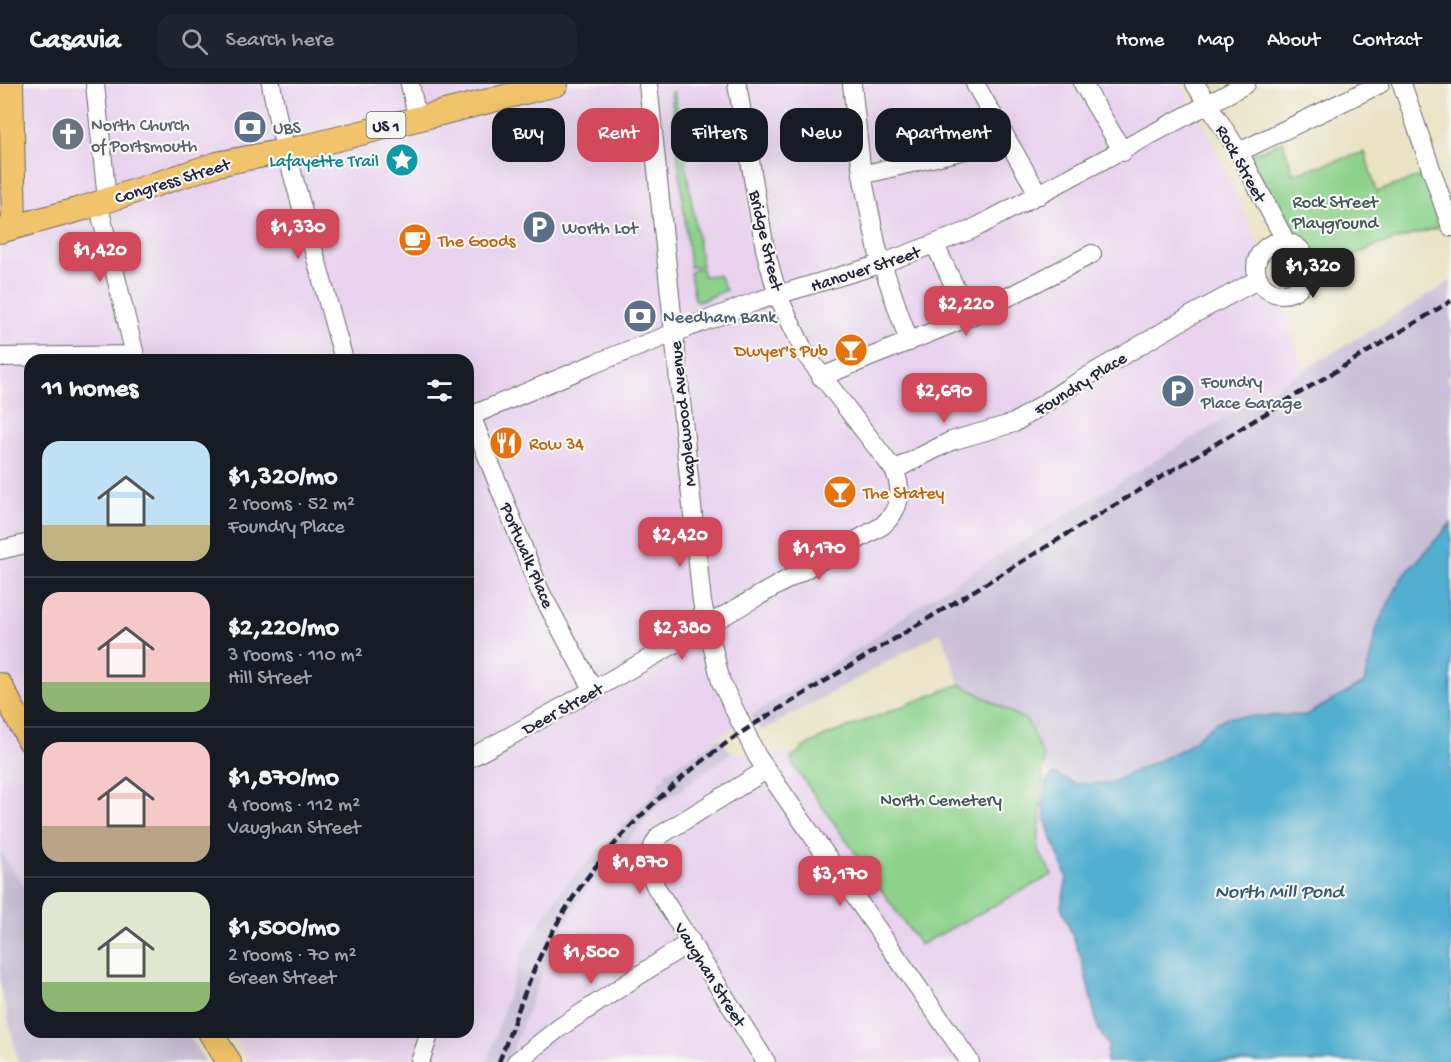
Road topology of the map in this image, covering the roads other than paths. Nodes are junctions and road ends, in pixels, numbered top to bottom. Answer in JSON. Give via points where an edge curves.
{"nodes":[{"id":1,"x":11,"y":84,"type":"edge"},
{"id":2,"x":95,"y":84,"type":"edge"},
{"id":3,"x":271,"y":84,"type":"edge"},
{"id":4,"x":410,"y":84,"type":"edge"},
{"id":5,"x":556,"y":84,"type":"edge"},
{"id":6,"x":648,"y":84,"type":"edge"},
{"id":7,"x":737,"y":84,"type":"edge"},
{"id":8,"x":852,"y":84,"type":"edge"},
{"id":9,"x":975,"y":84,"type":"edge"},
{"id":10,"x":1083,"y":84,"type":"edge"},
{"id":11,"x":1195,"y":84,"type":"edge"},
{"id":12,"x":1246,"y":84,"type":"edge"},
{"id":13,"x":1380,"y":84,"type":"edge"},
{"id":14,"x":1402,"y":84,"type":"edge"},
{"id":15,"x":1208,"y":104,"type":"junction"},
{"id":16,"x":988,"y":108,"type":"edge"},
{"id":17,"x":417,"y":117,"type":"junction"},
{"id":18,"x":1011,"y":148,"type":"edge"},
{"id":19,"x":286,"y":150,"type":"junction"},
{"id":20,"x":1123,"y":152,"type":"junction"},
{"id":21,"x":1239,"y":152,"type":"junction"},
{"id":22,"x":915,"y":162,"type":"edge"},
{"id":23,"x":862,"y":175,"type":"junction"},
{"id":24,"x":1039,"y":195,"type":"junction"},
{"id":25,"x":103,"y":202,"type":"junction"},
{"id":26,"x":1451,"y":227,"type":"edge"},
{"id":27,"x":7,"y":229,"type":"edge"},
{"id":28,"x":1286,"y":242,"type":"junction"},
{"id":29,"x":935,"y":245,"type":"junction"},
{"id":30,"x":1092,"y":254,"type":"dead end"},
{"id":31,"x":881,"y":264,"type":"junction"},
{"id":32,"x":1259,"y":279,"type":"junction"},
{"id":33,"x":778,"y":296,"type":"junction"},
{"id":34,"x":969,"y":317,"type":"junction"},
{"id":35,"x":674,"y":334,"type":"junction"},
{"id":36,"x":909,"y":342,"type":"junction"},
{"id":37,"x":135,"y":354,"type":"edge"},
{"id":38,"x":342,"y":354,"type":"edge"},
{"id":39,"x":0,"y":357,"type":"edge"},
{"id":40,"x":24,"y":357,"type":"edge"},
{"id":41,"x":821,"y":377,"type":"junction"},
{"id":42,"x":474,"y":414,"type":"edge"},
{"id":43,"x":474,"y":426,"type":"edge"},
{"id":44,"x":894,"y":470,"type":"junction"},
{"id":45,"x":898,"y":505,"type":"joint"},
{"id":46,"x":24,"y":544,"type":"edge"},
{"id":47,"x":0,"y":550,"type":"edge"},
{"id":48,"x":706,"y":625,"type":"junction"},
{"id":49,"x":0,"y":685,"type":"edge"},
{"id":50,"x":594,"y":691,"type":"junction"},
{"id":51,"x":24,"y":730,"type":"edge"},
{"id":52,"x":474,"y":756,"type":"edge"},
{"id":53,"x":766,"y":770,"type":"junction"},
{"id":54,"x":691,"y":941,"type":"junction"},
{"id":55,"x":214,"y":1038,"type":"edge"},
{"id":56,"x":428,"y":1038,"type":"edge"},
{"id":57,"x":229,"y":1062,"type":"edge"},
{"id":58,"x":420,"y":1062,"type":"edge"},
{"id":59,"x":516,"y":1062,"type":"edge"},
{"id":60,"x":766,"y":1062,"type":"edge"},
{"id":61,"x":970,"y":1062,"type":"edge"}],
"edges":[{"from":1,"to":27,"type":"main road"},
{"from":2,"to":25,"type":"street"},
{"from":3,"to":19,"type":"street"},
{"from":4,"to":17,"type":"street"},
{"from":5,"to":17,"type":"main road","name":"Congress Street","number":"US 1"},
{"from":6,"to":35,"type":"street","name":"Maplewood Avenue"},
{"from":7,"to":33,"type":"street","name":"Bridge Street","via":[[765,249]]},
{"from":8,"to":23,"type":"street"},
{"from":9,"to":16,"type":"street"},
{"from":10,"to":20,"type":"street"},
{"from":11,"to":15,"type":"street","name":"Rock Street"},
{"from":12,"to":15,"type":"street","name":"Hanover Street"},
{"from":13,"to":21,"type":"street"},
{"from":14,"to":26,"type":"street"},
{"from":15,"to":20,"type":"street","name":"Hanover Street"},
{"from":15,"to":21,"type":"street","name":"Rock Street"},
{"from":17,"to":19,"type":"main road","name":"Congress Street","number":"US 1"},
{"from":18,"to":24,"type":"street"},
{"from":19,"to":25,"type":"main road","name":"Congress Street","number":"US 1","via":[[217,164]]},
{"from":19,"to":38,"type":"street"},
{"from":20,"to":24,"type":"street","name":"Hanover Street"},
{"from":21,"to":28,"type":"street","name":"Rock Street"},
{"from":22,"to":23,"type":"street"},
{"from":23,"to":31,"type":"street"},
{"from":24,"to":29,"type":"street","name":"Hanover Street"},
{"from":25,"to":27,"type":"main road","name":"Congress Street","number":"US 1"},
{"from":25,"to":37,"type":"street"},
{"from":28,"to":32,"type":"street","via":[[1270,245],[1259,256]]},
{"from":28,"to":32,"type":"street","via":[[1305,256],[1308,265],[1304,282],[1281,293],[1264,286]]},
{"from":29,"to":31,"type":"street","name":"Hanover Street"},
{"from":29,"to":34,"type":"street"},
{"from":30,"to":34,"type":"street"},
{"from":31,"to":33,"type":"street","name":"Hanover Street"},
{"from":31,"to":36,"type":"street"},
{"from":32,"to":44,"type":"street","name":"Foundry Place","via":[[1014,423],[951,441]]},
{"from":33,"to":35,"type":"street","name":"Hanover Street"},
{"from":33,"to":41,"type":"street","name":"Bridge Street"},
{"from":34,"to":36,"type":"street"},
{"from":35,"to":42,"type":"street","name":"Hanover Street"},
{"from":35,"to":48,"type":"street","name":"Maplewood Avenue"},
{"from":36,"to":41,"type":"street"},
{"from":39,"to":40,"type":"street"},
{"from":41,"to":44,"type":"street","name":"Bridge Street"},
{"from":43,"to":50,"type":"street","name":"Portwalk Place","via":[[540,591]]},
{"from":44,"to":45,"type":"street","name":"Bridge Street","via":[[900,488]]},
{"from":45,"to":48,"type":"street","name":"Deer Street","via":[[882,526]]},
{"from":46,"to":47,"type":"street"},
{"from":48,"to":50,"type":"street","name":"Deer Street"},
{"from":48,"to":53,"type":"street","name":"Maplewood Avenue","via":[[721,682]]},
{"from":49,"to":51,"type":"main road"},
{"from":50,"to":52,"type":"street","name":"Deer Street"},
{"from":53,"to":54,"type":"street","name":"Vaughan Street","via":[[668,829],[653,845],[648,865],[650,876]]},
{"from":53,"to":61,"type":"street","name":"Maplewood Avenue"},
{"from":54,"to":59,"type":"street","via":[[559,1028]]},
{"from":54,"to":60,"type":"street","name":"Vaughan Street"},
{"from":55,"to":57,"type":"main road"},
{"from":56,"to":58,"type":"street"}]}
